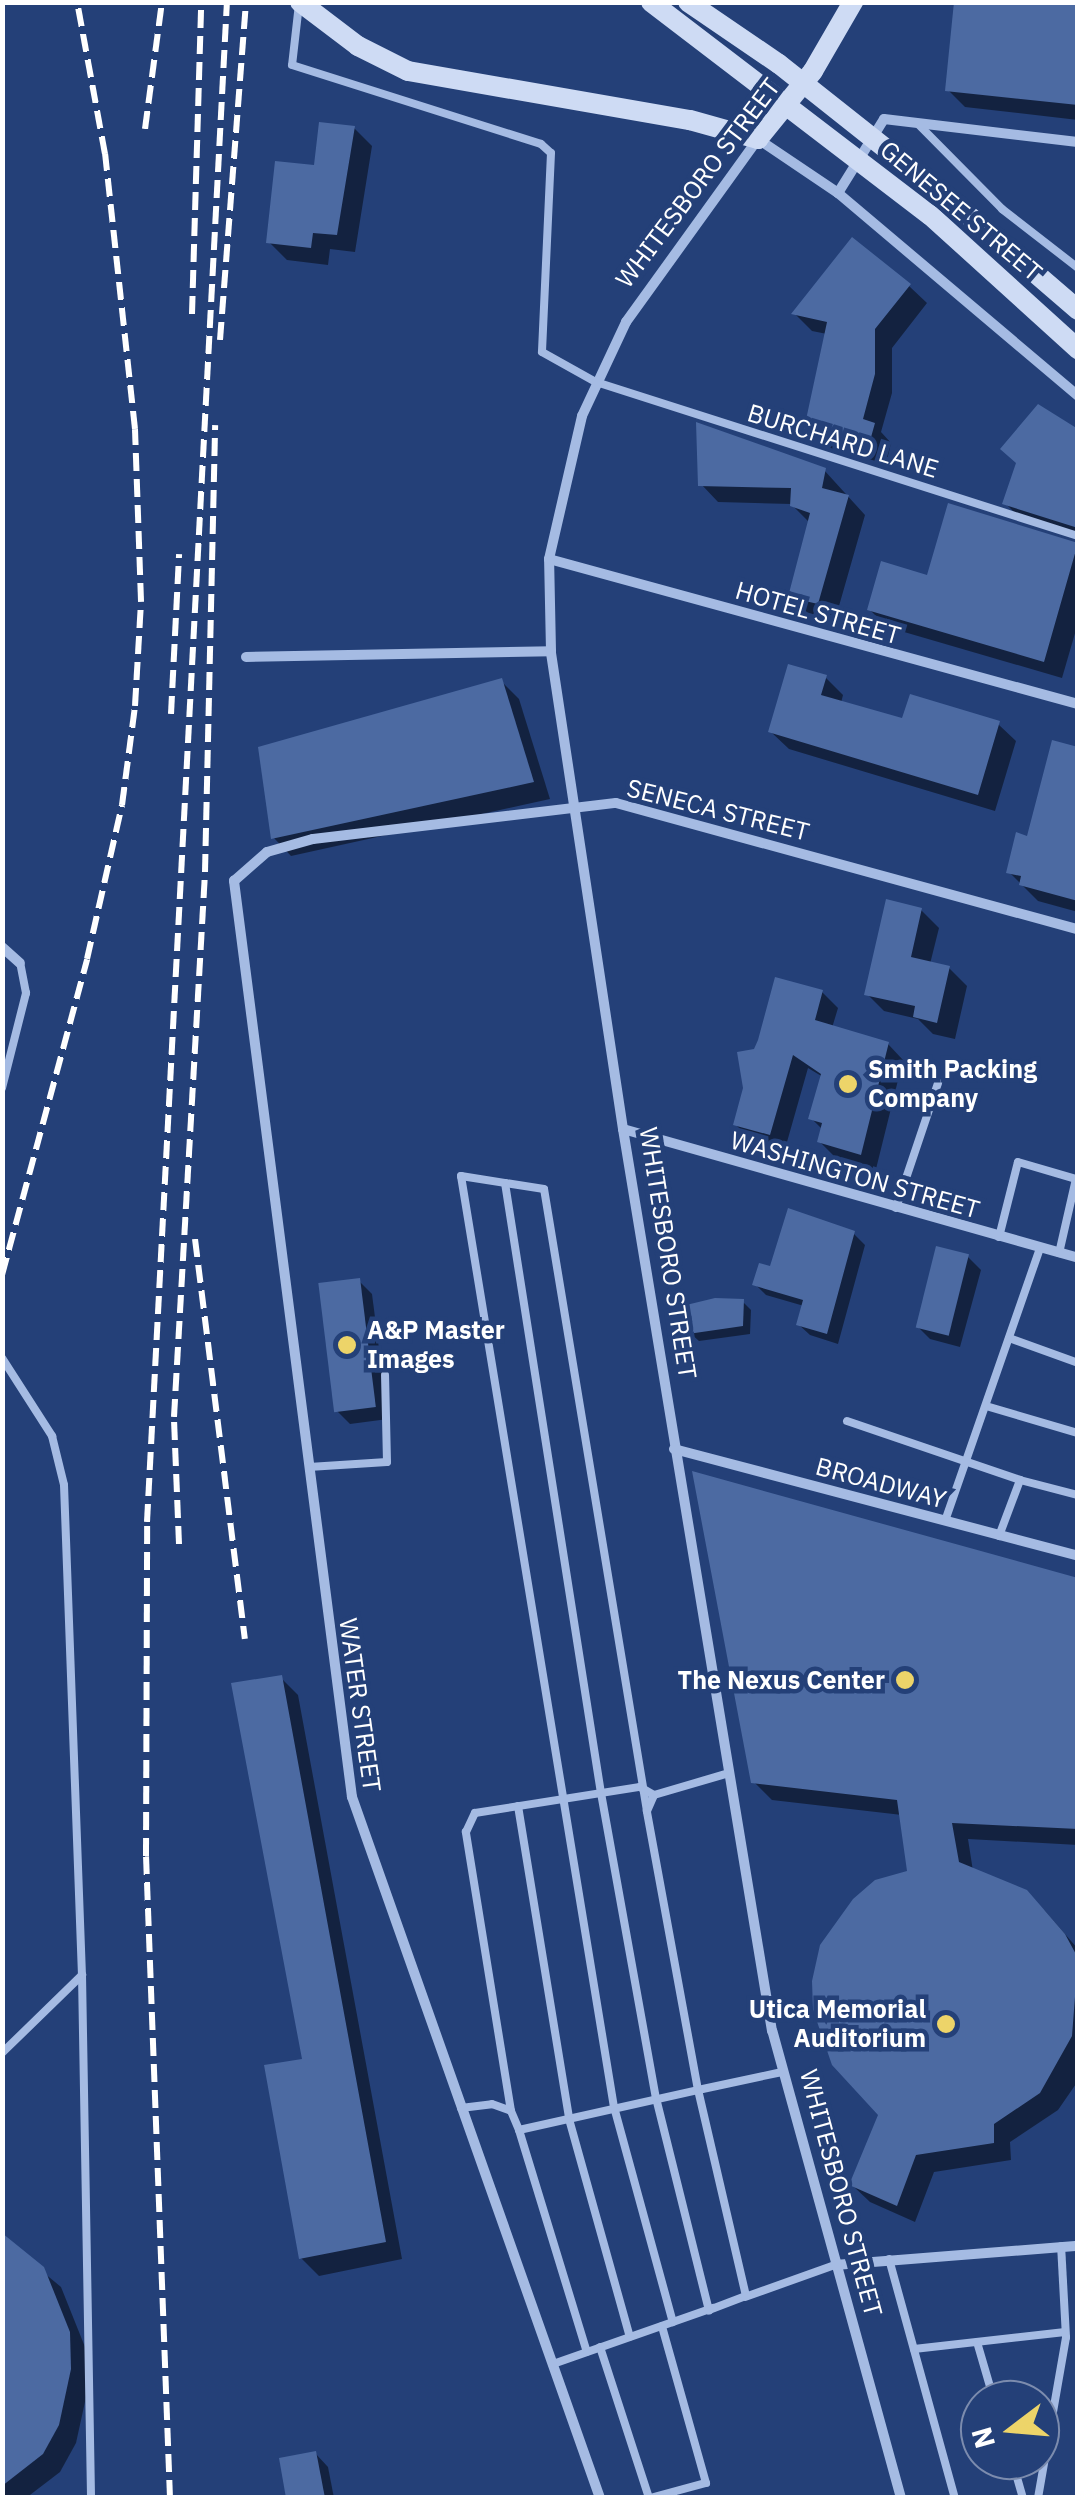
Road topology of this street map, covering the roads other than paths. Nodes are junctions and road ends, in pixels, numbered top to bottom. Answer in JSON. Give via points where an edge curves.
{"nodes":[{"id":1,"x":300,"y":2,"type":"edge"},
{"id":2,"x":651,"y":2,"type":"edge"},
{"id":3,"x":688,"y":2,"type":"edge"},
{"id":4,"x":852,"y":2,"type":"edge"},
{"id":5,"x":918,"y":123,"type":"junction"},
{"id":6,"x":758,"y":139,"type":"junction"},
{"id":7,"x":1078,"y":142,"type":"edge"},
{"id":8,"x":838,"y":193,"type":"junction"},
{"id":9,"x":1078,"y":268,"type":"edge"},
{"id":10,"x":1078,"y":310,"type":"edge"},
{"id":11,"x":1078,"y":348,"type":"edge"},
{"id":12,"x":596,"y":382,"type":"junction"},
{"id":13,"x":1078,"y":396,"type":"edge"},
{"id":14,"x":1078,"y":536,"type":"edge"},
{"id":15,"x":549,"y":559,"type":"junction"},
{"id":16,"x":551,"y":651,"type":"junction"},
{"id":17,"x":246,"y":657,"type":"dead end"},
{"id":18,"x":1078,"y":704,"type":"edge"},
{"id":19,"x":578,"y":802,"type":"junction"},
{"id":20,"x":234,"y":881,"type":"joint"},
{"id":21,"x":1078,"y":929,"type":"edge"},
{"id":22,"x":2,"y":947,"type":"edge"},
{"id":23,"x":20,"y":963,"type":"joint"},
{"id":24,"x":938,"y":1083,"type":"dead end"},
{"id":25,"x":2,"y":1088,"type":"edge"},
{"id":26,"x":623,"y":1130,"type":"junction"},
{"id":27,"x":505,"y":1183,"type":"junction"},
{"id":28,"x":896,"y":1208,"type":"junction"},
{"id":29,"x":999,"y":1237,"type":"junction"},
{"id":30,"x":1040,"y":1248,"type":"junction"},
{"id":31,"x":1060,"y":1253,"type":"junction"},
{"id":32,"x":1078,"y":1258,"type":"edge"},
{"id":33,"x":1009,"y":1338,"type":"junction"},
{"id":34,"x":2,"y":1358,"type":"edge"},
{"id":35,"x":1077,"y":1359,"type":"edge"},
{"id":36,"x":385,"y":1376,"type":"dead end"},
{"id":37,"x":986,"y":1406,"type":"junction"},
{"id":38,"x":847,"y":1420,"type":"dead end"},
{"id":39,"x":1078,"y":1433,"type":"edge"},
{"id":40,"x":674,"y":1449,"type":"junction"},
{"id":41,"x":966,"y":1460,"type":"junction"},
{"id":42,"x":309,"y":1467,"type":"junction"},
{"id":43,"x":1020,"y":1480,"type":"junction"},
{"id":44,"x":1078,"y":1495,"type":"edge"},
{"id":45,"x":945,"y":1521,"type":"junction"},
{"id":46,"x":999,"y":1536,"type":"junction"},
{"id":47,"x":1078,"y":1556,"type":"edge"},
{"id":48,"x":726,"y":1774,"type":"junction"},
{"id":49,"x":640,"y":1786,"type":"junction"},
{"id":50,"x":600,"y":1792,"type":"junction"},
{"id":51,"x":654,"y":1795,"type":"junction"},
{"id":52,"x":559,"y":1798,"type":"junction"},
{"id":53,"x":518,"y":1806,"type":"junction"},
{"id":54,"x":647,"y":1812,"type":"junction"},
{"id":55,"x":82,"y":1974,"type":"junction"},
{"id":56,"x":2,"y":2053,"type":"edge"},
{"id":57,"x":782,"y":2072,"type":"junction"},
{"id":58,"x":698,"y":2090,"type":"junction"},
{"id":59,"x":656,"y":2098,"type":"junction"},
{"id":60,"x":614,"y":2107,"type":"junction"},
{"id":61,"x":460,"y":2108,"type":"junction"},
{"id":62,"x":511,"y":2110,"type":"junction"},
{"id":63,"x":568,"y":2119,"type":"junction"},
{"id":64,"x":520,"y":2130,"type":"junction"},
{"id":65,"x":1060,"y":2246,"type":"junction"},
{"id":66,"x":1078,"y":2246,"type":"edge"},
{"id":67,"x":889,"y":2259,"type":"junction"},
{"id":68,"x":835,"y":2265,"type":"junction"},
{"id":69,"x":746,"y":2296,"type":"junction"},
{"id":70,"x":709,"y":2310,"type":"junction"},
{"id":71,"x":673,"y":2322,"type":"junction"},
{"id":72,"x":662,"y":2326,"type":"junction"},
{"id":73,"x":1066,"y":2332,"type":"junction"},
{"id":74,"x":630,"y":2337,"type":"junction"},
{"id":75,"x":977,"y":2342,"type":"junction"},
{"id":76,"x":600,"y":2348,"type":"junction"},
{"id":77,"x":914,"y":2349,"type":"junction"},
{"id":78,"x":587,"y":2352,"type":"junction"},
{"id":79,"x":554,"y":2364,"type":"junction"},
{"id":80,"x":988,"y":2380,"type":"edge"},
{"id":81,"x":90,"y":2498,"type":"edge"},
{"id":82,"x":600,"y":2498,"type":"edge"},
{"id":83,"x":650,"y":2498,"type":"edge"},
{"id":84,"x":900,"y":2498,"type":"edge"},
{"id":85,"x":955,"y":2498,"type":"edge"},
{"id":86,"x":1038,"y":2498,"type":"edge"}],
"edges":[{"from":1,"to":6,"type":"main road","via":[[408,71],[690,120]]},
{"from":1,"to":12,"type":"lane","name":"BURCHARD LANE","via":[[292,66],[540,144],[551,153],[542,352]]},
{"from":2,"to":11,"type":"main road","name":"GENESEE STREET","bridge":true,"via":[[930,215]]},
{"from":3,"to":10,"type":"main road","name":"GENESEE STREET","bridge":true,"via":[[948,197]]},
{"from":4,"to":6,"type":"main road","name":"WHITESBORO STREET","via":[[813,72]]},
{"from":5,"to":7,"type":"street"},
{"from":5,"to":8,"type":"street","via":[[884,119],[874,125]]},
{"from":5,"to":9,"type":"lane","via":[[1002,209]]},
{"from":6,"to":8,"type":"street"},
{"from":6,"to":12,"type":"street","name":"WHITESBORO STREET","via":[[644,292]]},
{"from":8,"to":13,"type":"street"},
{"from":12,"to":14,"type":"lane","name":"BURCHARD LANE"},
{"from":12,"to":15,"type":"street","name":"WHITESBORO STREET"},
{"from":15,"to":16,"type":"street","name":"WHITESBORO STREET"},
{"from":15,"to":18,"type":"street","name":"HOTEL STREET"},
{"from":16,"to":17,"type":"street"},
{"from":16,"to":19,"type":"street","name":"WHITESBORO STREET"},
{"from":19,"to":20,"type":"street","name":"SENECA STREET","via":[[313,839],[266,852]]},
{"from":19,"to":21,"type":"street","name":"SENECA STREET","via":[[616,803]]},
{"from":19,"to":26,"type":"street","name":"WHITESBORO STREET"},
{"from":20,"to":42,"type":"street","name":"WATER STREET"},
{"from":22,"to":23,"type":"street"},
{"from":23,"to":25,"type":"lane","via":[[26,993]]},
{"from":24,"to":28,"type":"lane"},
{"from":26,"to":28,"type":"street","name":"WASHINGTON STREET"},
{"from":26,"to":40,"type":"street","name":"WHITESBORO STREET"},
{"from":27,"to":49,"type":"lane","via":[[544,1189]]},
{"from":27,"to":50,"type":"lane"},
{"from":27,"to":52,"type":"lane","via":[[461,1176]]},
{"from":28,"to":29,"type":"street","name":"WASHINGTON STREET"},
{"from":29,"to":30,"type":"street","name":"WASHINGTON STREET"},
{"from":29,"to":31,"type":"lane","via":[[1018,1162],[1076,1179]]},
{"from":30,"to":31,"type":"street","name":"WASHINGTON STREET"},
{"from":30,"to":33,"type":"lane"},
{"from":31,"to":32,"type":"street","name":"WASHINGTON STREET"},
{"from":33,"to":35,"type":"lane"},
{"from":33,"to":37,"type":"lane"},
{"from":34,"to":55,"type":"lane","via":[[52,1436],[64,1485]]},
{"from":36,"to":42,"type":"lane","via":[[386,1462]]},
{"from":37,"to":39,"type":"lane"},
{"from":37,"to":41,"type":"lane"},
{"from":38,"to":41,"type":"lane"},
{"from":40,"to":45,"type":"street","name":"BROADWAY"},
{"from":40,"to":48,"type":"street","name":"WHITESBORO STREET"},
{"from":41,"to":43,"type":"lane"},
{"from":41,"to":45,"type":"lane"},
{"from":42,"to":61,"type":"street","name":"WATER STREET","via":[[352,1796]]},
{"from":43,"to":44,"type":"lane"},
{"from":43,"to":46,"type":"lane"},
{"from":45,"to":46,"type":"street","name":"BROADWAY"},
{"from":46,"to":47,"type":"street","name":"BROADWAY"},
{"from":48,"to":51,"type":"lane"},
{"from":48,"to":57,"type":"street","name":"WHITESBORO STREET"},
{"from":49,"to":50,"type":"lane"},
{"from":49,"to":51,"type":"lane"},
{"from":49,"to":54,"type":"lane"},
{"from":50,"to":52,"type":"lane"},
{"from":50,"to":59,"type":"lane"},
{"from":51,"to":54,"type":"lane"},
{"from":52,"to":53,"type":"lane"},
{"from":52,"to":60,"type":"lane"},
{"from":53,"to":62,"type":"lane","via":[[475,1813],[466,1832]]},
{"from":53,"to":63,"type":"lane"},
{"from":54,"to":58,"type":"lane"},
{"from":55,"to":56,"type":"lane"},
{"from":55,"to":81,"type":"lane"},
{"from":57,"to":58,"type":"lane"},
{"from":57,"to":68,"type":"street","name":"WHITESBORO STREET"},
{"from":58,"to":59,"type":"lane"},
{"from":58,"to":69,"type":"lane"},
{"from":59,"to":60,"type":"lane"},
{"from":59,"to":70,"type":"lane"},
{"from":60,"to":63,"type":"lane"},
{"from":60,"to":71,"type":"lane"},
{"from":61,"to":62,"type":"lane","via":[[492,2104]]},
{"from":61,"to":79,"type":"street","name":"WATER STREET"},
{"from":62,"to":64,"type":"lane"},
{"from":63,"to":64,"type":"lane"},
{"from":63,"to":74,"type":"lane"},
{"from":64,"to":78,"type":"lane"},
{"from":65,"to":66,"type":"street"},
{"from":65,"to":67,"type":"street"},
{"from":65,"to":73,"type":"lane"},
{"from":67,"to":68,"type":"street"},
{"from":67,"to":77,"type":"lane"},
{"from":68,"to":69,"type":"lane"},
{"from":68,"to":84,"type":"street","name":"WHITESBORO STREET"},
{"from":69,"to":70,"type":"lane"},
{"from":70,"to":71,"type":"lane"},
{"from":71,"to":72,"type":"lane"},
{"from":72,"to":74,"type":"lane"},
{"from":72,"to":83,"type":"lane","via":[[706,2483]]},
{"from":73,"to":75,"type":"lane"},
{"from":73,"to":86,"type":"lane"},
{"from":74,"to":76,"type":"lane"},
{"from":75,"to":77,"type":"lane"},
{"from":75,"to":80,"type":"lane"},
{"from":76,"to":78,"type":"lane"},
{"from":76,"to":83,"type":"lane"},
{"from":77,"to":85,"type":"lane"},
{"from":78,"to":79,"type":"lane"},
{"from":79,"to":82,"type":"street","name":"WATER STREET"}]}
